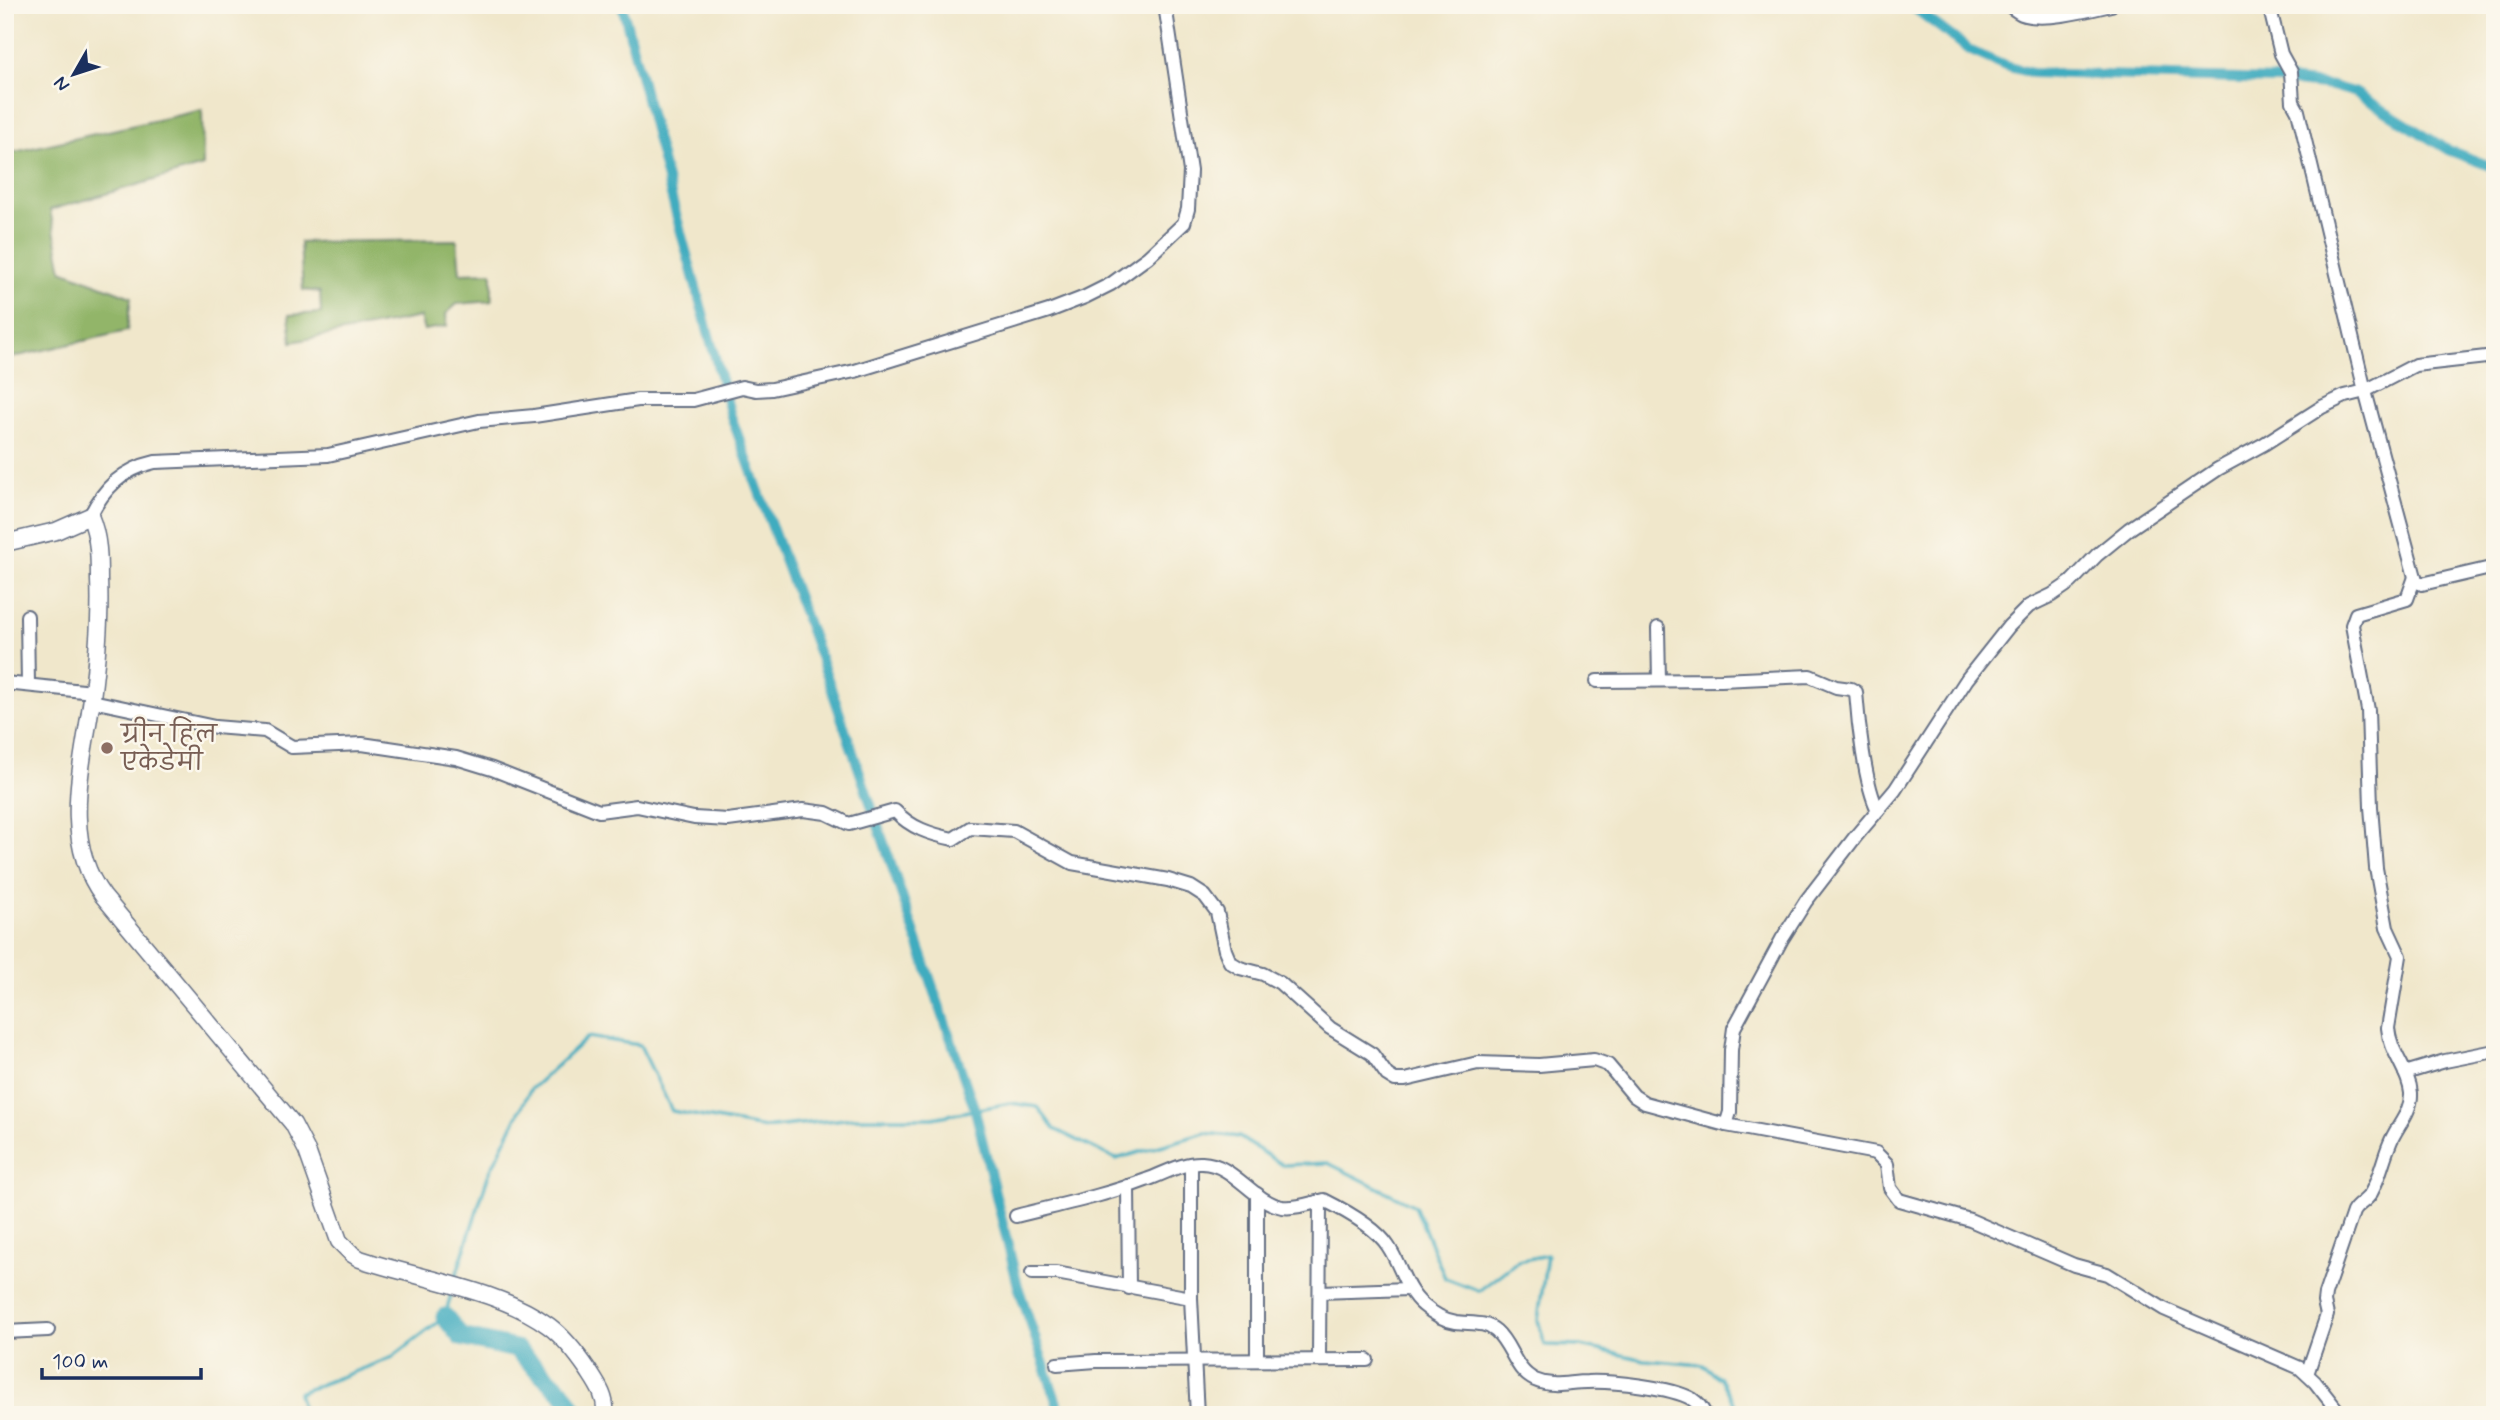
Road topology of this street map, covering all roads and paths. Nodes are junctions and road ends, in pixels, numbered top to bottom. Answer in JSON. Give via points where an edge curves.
{"nodes":[{"id":1,"x":1165,"y":5,"type":"edge"},
{"id":2,"x":2008,"y":5,"type":"edge"},
{"id":3,"x":2111,"y":5,"type":"edge"},
{"id":4,"x":2269,"y":5,"type":"edge"},
{"id":5,"x":2495,"y":356,"type":"edge"},
{"id":6,"x":2365,"y":391,"type":"junction"},
{"id":7,"x":90,"y":516,"type":"junction"},
{"id":8,"x":5,"y":542,"type":"edge"},
{"id":9,"x":2495,"y":567,"type":"edge"},
{"id":10,"x":2415,"y":578,"type":"junction"},
{"id":11,"x":27,"y":616,"type":"dead end"},
{"id":12,"x":1658,"y":628,"type":"dead end"},
{"id":13,"x":1659,"y":680,"type":"junction"},
{"id":14,"x":1598,"y":681,"type":"dead end"},
{"id":15,"x":5,"y":683,"type":"edge"},
{"id":16,"x":28,"y":685,"type":"junction"},
{"id":17,"x":92,"y":696,"type":"junction"},
{"id":18,"x":1878,"y":810,"type":"junction"},
{"id":19,"x":2495,"y":1051,"type":"edge"},
{"id":20,"x":2405,"y":1073,"type":"junction"},
{"id":21,"x":1726,"y":1125,"type":"junction"},
{"id":22,"x":1191,"y":1164,"type":"junction"},
{"id":23,"x":1128,"y":1186,"type":"junction"},
{"id":24,"x":1257,"y":1194,"type":"junction"},
{"id":25,"x":1320,"y":1201,"type":"junction"},
{"id":26,"x":1016,"y":1216,"type":"dead end"},
{"id":27,"x":1032,"y":1273,"type":"dead end"},
{"id":28,"x":1129,"y":1288,"type":"junction"},
{"id":29,"x":1409,"y":1289,"type":"junction"},
{"id":30,"x":1320,"y":1292,"type":"junction"},
{"id":31,"x":1191,"y":1298,"type":"junction"},
{"id":32,"x":48,"y":1330,"type":"dead end"},
{"id":33,"x":5,"y":1332,"type":"edge"},
{"id":34,"x":1193,"y":1360,"type":"junction"},
{"id":35,"x":1257,"y":1360,"type":"junction"},
{"id":36,"x":1319,"y":1360,"type":"junction"},
{"id":37,"x":1367,"y":1360,"type":"dead end"},
{"id":38,"x":1057,"y":1364,"type":"dead end"},
{"id":39,"x":2307,"y":1374,"type":"junction"},
{"id":40,"x":605,"y":1415,"type":"edge"},
{"id":41,"x":1197,"y":1415,"type":"edge"},
{"id":42,"x":1705,"y":1415,"type":"edge"},
{"id":43,"x":2341,"y":1415,"type":"edge"}],
"edges":[{"from":1,"to":7,"type":"street","via":[[1191,201],[1171,237],[1111,284],[1049,311],[855,371],[762,391],[736,388],[699,399],[638,400],[479,421],[328,455],[155,462],[116,480]]},
{"from":2,"to":3,"type":"street","via":[[2037,16]]},
{"from":4,"to":6,"type":"street","via":[[2281,54],[2291,72],[2293,102]]},
{"from":5,"to":6,"type":"street","via":[[2415,365]]},
{"from":6,"to":10,"type":"street"},
{"from":6,"to":18,"type":"street","via":[[2322,407],[2218,469],[2129,529],[2052,596],[2029,606],[1967,679]]},
{"from":7,"to":8,"type":"street","via":[[56,531]]},
{"from":7,"to":17,"type":"street","via":[[98,544],[100,593]]},
{"from":9,"to":10,"type":"street","via":[[2422,584]]},
{"from":10,"to":20,"type":"street","via":[[2407,599],[2356,614],[2352,625],[2368,710],[2376,868],[2387,929],[2400,956],[2389,1038]]},
{"from":11,"to":16,"type":"street"},
{"from":12,"to":13,"type":"street"},
{"from":13,"to":14,"type":"street"},
{"from":13,"to":18,"type":"street","via":[[1810,676],[1851,688],[1856,692]]},
{"from":15,"to":16,"type":"street"},
{"from":16,"to":17,"type":"street"},
{"from":17,"to":21,"type":"street","via":[[186,722],[265,731],[292,747],[362,744],[456,758],[593,810],[637,806],[728,820],[803,810],[826,813],[849,824],[895,811],[907,824],[953,839],[970,828],[1014,831],[1072,863],[1191,887],[1217,912],[1230,962],[1280,983],[1330,1028],[1366,1049],[1395,1080],[1478,1063],[1539,1065],[1594,1060],[1612,1069],[1640,1101]]},
{"from":17,"to":40,"type":"street","via":[[78,822],[90,877],[293,1124],[345,1248],[360,1259],[532,1315],[578,1355],[601,1389]]},
{"from":18,"to":21,"type":"street","via":[[1806,901],[1734,1028]]},
{"from":19,"to":20,"type":"street"},
{"from":20,"to":39,"type":"street","via":[[2411,1092],[2408,1106],[2374,1188],[2353,1212],[2325,1294],[2327,1315]]},
{"from":21,"to":39,"type":"street","via":[[1876,1153],[1887,1164],[1890,1188],[1899,1200],[1970,1220],[2074,1265],[2107,1274],[2164,1309]]},
{"from":22,"to":23,"type":"street"},
{"from":22,"to":24,"type":"street","via":[[1219,1168]]},
{"from":22,"to":31,"type":"street"},
{"from":23,"to":26,"type":"street"},
{"from":23,"to":28,"type":"street"},
{"from":24,"to":25,"type":"street","via":[[1282,1207]]},
{"from":24,"to":35,"type":"street"},
{"from":25,"to":29,"type":"street","via":[[1346,1211],[1387,1244]]},
{"from":25,"to":30,"type":"street"},
{"from":27,"to":28,"type":"street","via":[[1056,1273]]},
{"from":28,"to":31,"type":"street"},
{"from":29,"to":30,"type":"street"},
{"from":29,"to":42,"type":"street","via":[[1434,1314],[1453,1322],[1489,1325],[1502,1336],[1527,1376],[1537,1381],[1667,1391],[1691,1398]]},
{"from":30,"to":36,"type":"street"},
{"from":31,"to":34,"type":"street"},
{"from":32,"to":33,"type":"street"},
{"from":34,"to":35,"type":"street"},
{"from":34,"to":38,"type":"street"},
{"from":34,"to":41,"type":"street"},
{"from":35,"to":36,"type":"street"},
{"from":36,"to":37,"type":"street"},
{"from":39,"to":43,"type":"street"}]}
